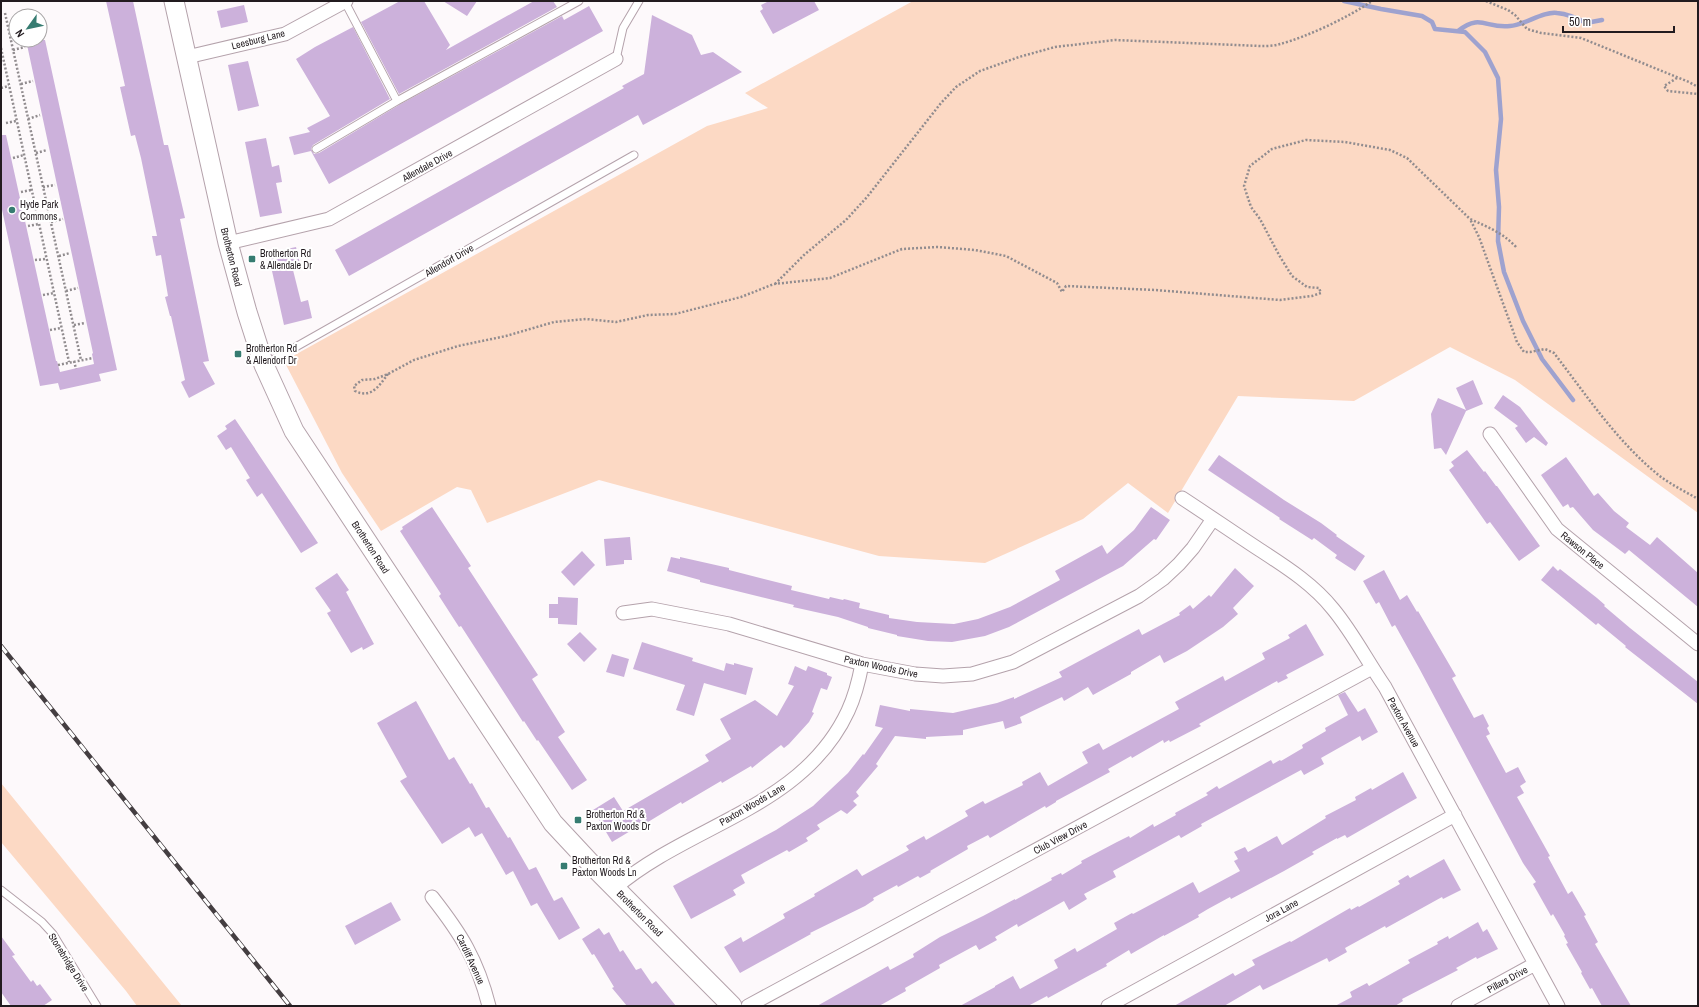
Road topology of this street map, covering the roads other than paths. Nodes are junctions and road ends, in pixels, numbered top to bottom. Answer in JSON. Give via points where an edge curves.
{"nodes":[{"id":1,"x":174,"y":1,"type":"edge"},
{"id":2,"x":579,"y":1,"type":"edge"},
{"id":3,"x":639,"y":1,"type":"edge"},
{"id":4,"x":346,"y":2,"type":"edge"},
{"id":5,"x":187,"y":57,"type":"junction"},
{"id":6,"x":616,"y":59,"type":"joint"},
{"id":7,"x":398,"y":101,"type":"junction"},
{"id":8,"x":316,"y":149,"type":"dead end"},
{"id":9,"x":634,"y":156,"type":"dead end"},
{"id":10,"x":228,"y":243,"type":"junction"},
{"id":11,"x":264,"y":365,"type":"junction"},
{"id":12,"x":1490,"y":434,"type":"dead end"},
{"id":13,"x":1182,"y":498,"type":"dead end"},
{"id":14,"x":1213,"y":519,"type":"junction"},
{"id":15,"x":623,"y":613,"type":"dead end"},
{"id":16,"x":1698,"y":644,"type":"edge"},
{"id":17,"x":862,"y":664,"type":"junction"},
{"id":18,"x":1372,"y":668,"type":"junction"},
{"id":19,"x":1455,"y":815,"type":"junction"},
{"id":20,"x":614,"y":888,"type":"junction"},
{"id":21,"x":1,"y":890,"type":"edge"},
{"id":22,"x":432,"y":896,"type":"dead end"},
{"id":23,"x":1535,"y":964,"type":"junction"},
{"id":24,"x":97,"y":1006,"type":"edge"},
{"id":25,"x":489,"y":1006,"type":"edge"},
{"id":26,"x":732,"y":1006,"type":"edge"},
{"id":27,"x":748,"y":1006,"type":"edge"},
{"id":28,"x":1108,"y":1006,"type":"edge"},
{"id":29,"x":1458,"y":1006,"type":"edge"},
{"id":30,"x":1558,"y":1006,"type":"edge"}],
"edges":[{"from":1,"to":5,"type":"street","name":"Brotherton Road"},
{"from":2,"to":7,"type":"lane"},
{"from":3,"to":6,"type":"lane","via":[[623,28]]},
{"from":4,"to":5,"type":"street","name":"Leesburg Lane","via":[[285,34]]},
{"from":4,"to":7,"type":"lane"},
{"from":5,"to":10,"type":"street","name":"Brotherton Road"},
{"from":6,"to":10,"type":"street","name":"Allendale Drive","via":[[329,220]]},
{"from":7,"to":8,"type":"lane"},
{"from":9,"to":11,"type":"lane","name":"Allendorf Drive"},
{"from":10,"to":11,"type":"street","name":"Brotherton Road"},
{"from":11,"to":20,"type":"street","name":"Brotherton Road","via":[[294,431],[553,823]]},
{"from":12,"to":16,"type":"street","name":"Rawson Place","via":[[1557,529]]},
{"from":13,"to":14,"type":"street","name":"Paxton Avenue"},
{"from":14,"to":17,"type":"street","name":"Paxton Woods Drive","via":[[1179,564],[1139,596],[1013,662],[972,674],[944,676],[915,674]]},
{"from":14,"to":18,"type":"street","name":"Paxton Avenue","via":[[1313,588],[1333,608]]},
{"from":15,"to":17,"type":"street","name":"Paxton Woods Drive","via":[[652,609],[728,624]]},
{"from":17,"to":20,"type":"street","name":"Paxton Woods Lane","via":[[848,711],[818,757],[798,777],[775,793],[651,861]]},
{"from":18,"to":19,"type":"street","name":"Paxton Avenue"},
{"from":18,"to":27,"type":"street","name":"Club View Drive"},
{"from":19,"to":23,"type":"street","name":"Paxton Avenue"},
{"from":19,"to":28,"type":"street","name":"Jora Lane"},
{"from":20,"to":26,"type":"street","name":"Brotherton Road"},
{"from":21,"to":24,"type":"lane","name":"Stonebridge Drive","via":[[42,922],[53,934]]},
{"from":22,"to":25,"type":"street","name":"Cardiff Avenue","via":[[457,928],[470,952],[483,982]]},
{"from":23,"to":29,"type":"street","name":"Pillars Drive"},
{"from":23,"to":30,"type":"street","name":"Paxton Avenue"}]}
